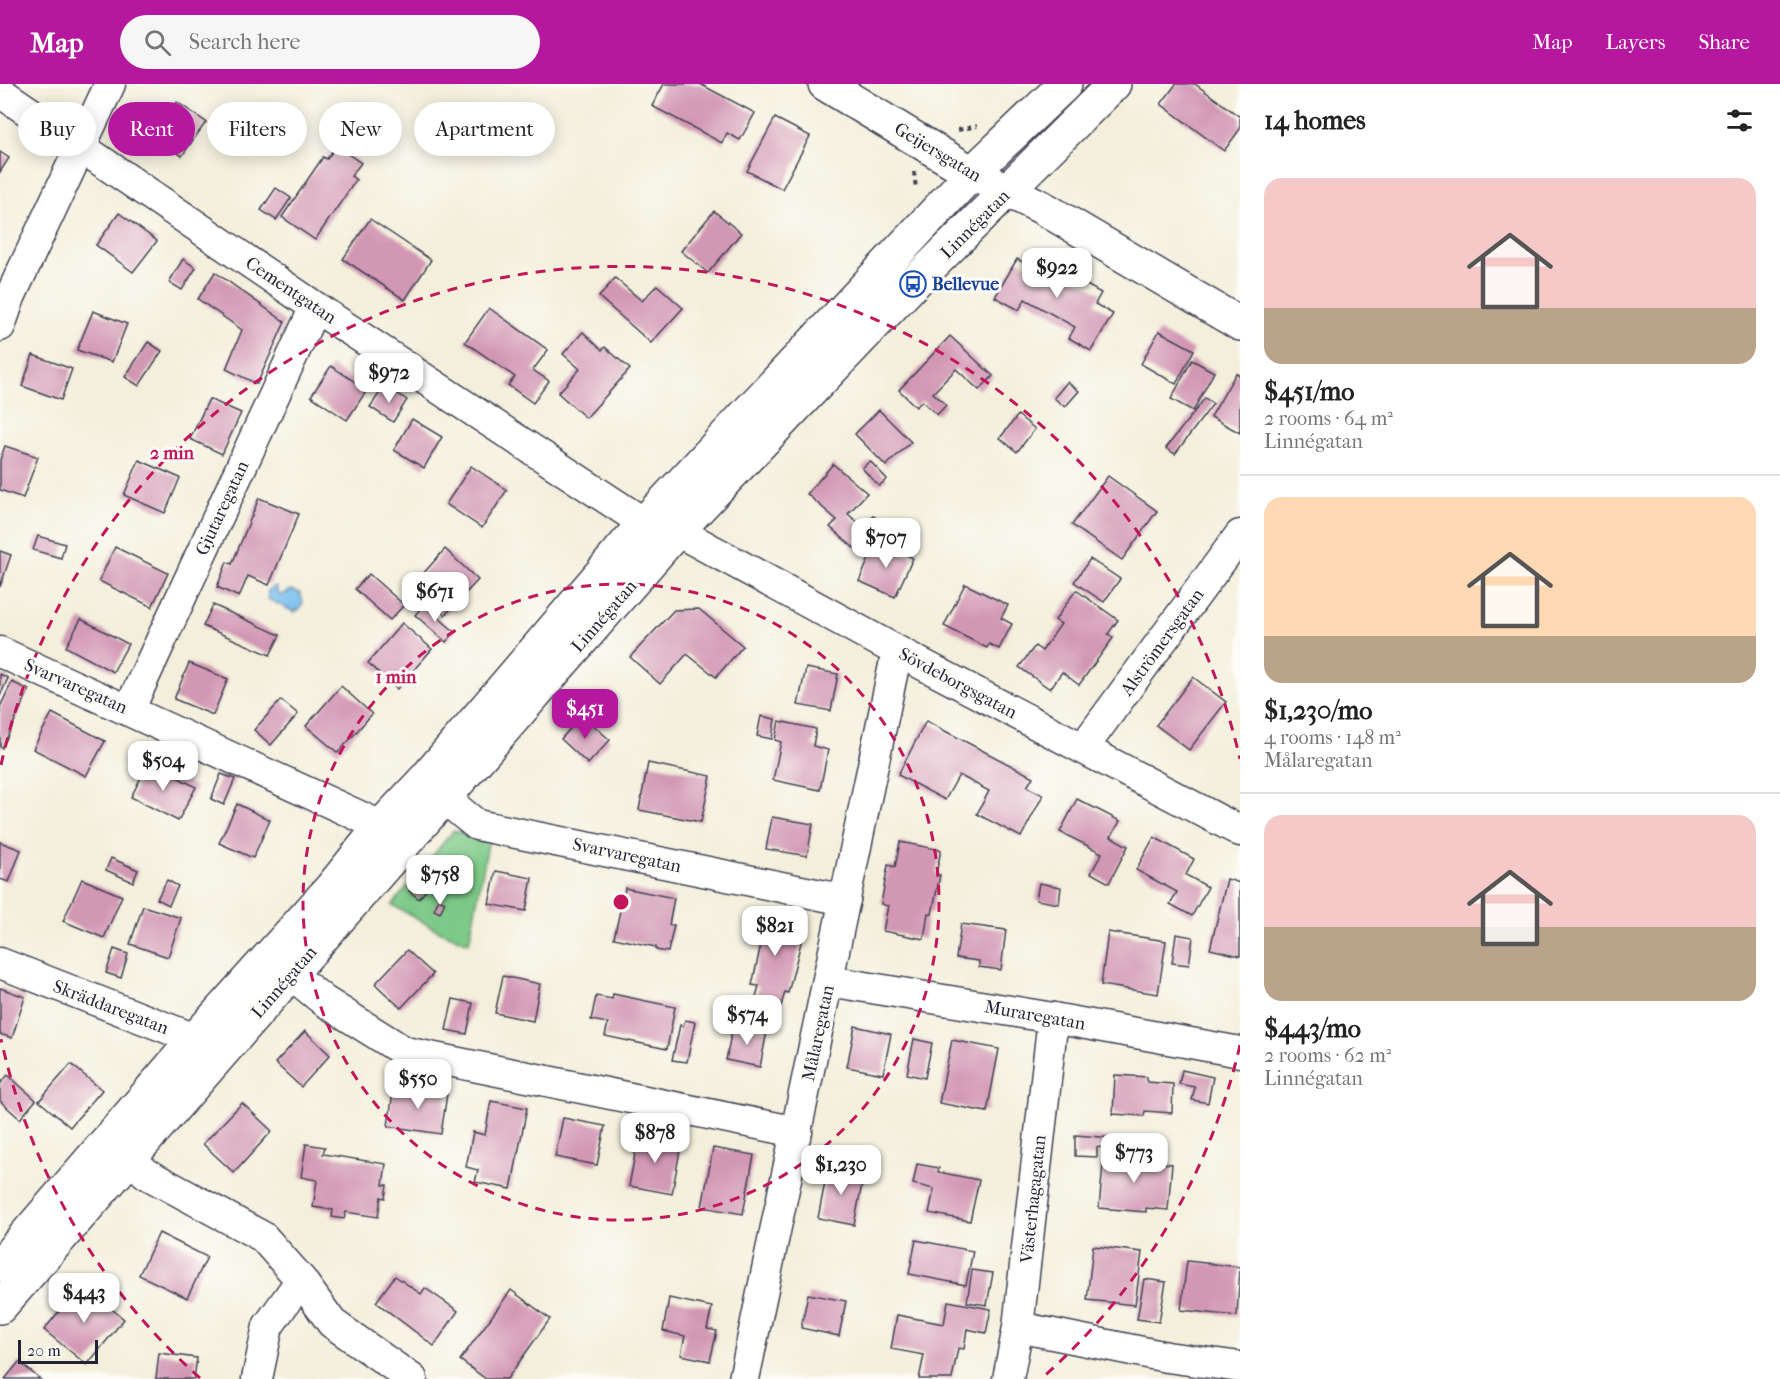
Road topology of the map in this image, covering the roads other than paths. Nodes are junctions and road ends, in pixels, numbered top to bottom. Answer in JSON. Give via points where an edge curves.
{"nodes":[{"id":1,"x":110,"y":84,"type":"edge"},
{"id":2,"x":825,"y":84,"type":"edge"},
{"id":3,"x":1065,"y":84,"type":"edge"},
{"id":4,"x":1114,"y":84,"type":"edge"},
{"id":5,"x":0,"y":92,"type":"edge"},
{"id":6,"x":18,"y":104,"type":"edge"},
{"id":7,"x":96,"y":115,"type":"edge"},
{"id":8,"x":77,"y":156,"type":"edge"},
{"id":9,"x":96,"y":156,"type":"edge"},
{"id":10,"x":972,"y":173,"type":"junction"},
{"id":11,"x":1007,"y":191,"type":"junction"},
{"id":12,"x":315,"y":307,"type":"junction"},
{"id":13,"x":1240,"y":324,"type":"edge"},
{"id":14,"x":0,"y":326,"type":"edge"},
{"id":15,"x":644,"y":523,"type":"junction"},
{"id":16,"x":677,"y":531,"type":"junction"},
{"id":17,"x":1240,"y":535,"type":"edge"},
{"id":18,"x":897,"y":651,"type":"junction"},
{"id":19,"x":0,"y":652,"type":"edge"},
{"id":20,"x":129,"y":710,"type":"junction"},
{"id":21,"x":1083,"y":748,"type":"junction"},
{"id":22,"x":436,"y":788,"type":"junction"},
{"id":23,"x":381,"y":826,"type":"junction"},
{"id":24,"x":1240,"y":831,"type":"edge"},
{"id":25,"x":845,"y":900,"type":"junction"},
{"id":26,"x":0,"y":963,"type":"edge"},
{"id":27,"x":280,"y":965,"type":"junction"},
{"id":28,"x":829,"y":981,"type":"junction"},
{"id":29,"x":1053,"y":1018,"type":"junction"},
{"id":30,"x":208,"y":1047,"type":"junction"},
{"id":31,"x":1240,"y":1052,"type":"edge"},
{"id":32,"x":797,"y":1132,"type":"junction"},
{"id":33,"x":130,"y":1159,"type":"junction"},
{"id":34,"x":0,"y":1265,"type":"edge"},
{"id":35,"x":301,"y":1280,"type":"junction"},
{"id":36,"x":0,"y":1307,"type":"edge"},
{"id":37,"x":1018,"y":1327,"type":"junction"},
{"id":38,"x":1240,"y":1367,"type":"edge"},
{"id":39,"x":257,"y":1379,"type":"edge"},
{"id":40,"x":412,"y":1379,"type":"edge"},
{"id":41,"x":744,"y":1379,"type":"edge"},
{"id":42,"x":1008,"y":1379,"type":"edge"}],
"edges":[{"from":1,"to":7,"type":"street"},
{"from":2,"to":10,"type":"street","name":"Geijersgatan"},
{"from":3,"to":10,"type":"street","name":"Linnégatan"},
{"from":4,"to":11,"type":"street","name":"Linnégatan"},
{"from":5,"to":6,"type":"street","name":"Cementgatan"},
{"from":8,"to":14,"type":"street"},
{"from":9,"to":12,"type":"street","name":"Cementgatan"},
{"from":10,"to":11,"type":"street","name":"Geijersgatan"},
{"from":10,"to":15,"type":"street","name":"Linnégatan"},
{"from":11,"to":13,"type":"street","name":"Geijersgatan","via":[[1043,208]]},
{"from":11,"to":16,"type":"street","name":"Linnégatan"},
{"from":12,"to":15,"type":"street","name":"Cementgatan"},
{"from":12,"to":20,"type":"street","name":"Gjutaregatan"},
{"from":15,"to":22,"type":"street","name":"Linnégatan"},
{"from":16,"to":18,"type":"street","name":"Sövdeborgsgatan"},
{"from":16,"to":22,"type":"street","name":"Linnégatan"},
{"from":17,"to":21,"type":"street","name":"Alströmersgatan"},
{"from":18,"to":21,"type":"street","name":"Sövdeborgsgatan"},
{"from":18,"to":25,"type":"street","name":"Målaregatan"},
{"from":19,"to":20,"type":"street","name":"Svarvaregatan"},
{"from":20,"to":23,"type":"street","name":"Svarvaregatan"},
{"from":21,"to":24,"type":"street","name":"Sövdeborgsgatan"},
{"from":22,"to":23,"type":"street","name":"Linnégatan"},
{"from":22,"to":25,"type":"street","name":"Svarvaregatan","via":[[477,825]]},
{"from":22,"to":27,"type":"street","name":"Linnégatan"},
{"from":23,"to":27,"type":"street","name":"Linnégatan","via":[[331,888]]},
{"from":25,"to":28,"type":"street","name":"Målaregatan"},
{"from":26,"to":30,"type":"street","name":"Skräddaregatan"},
{"from":27,"to":30,"type":"street","name":"Linnégatan"},
{"from":27,"to":32,"type":"street","via":[[324,1000],[405,1052]]},
{"from":28,"to":29,"type":"street","name":"Muraregatan"},
{"from":28,"to":32,"type":"street","name":"Målaregatan"},
{"from":29,"to":31,"type":"street","name":"Muraregatan"},
{"from":29,"to":37,"type":"street","name":"Västerhagagatan"},
{"from":30,"to":33,"type":"street","name":"Linnégatan"},
{"from":30,"to":34,"type":"street","name":"Linnégatan"},
{"from":32,"to":41,"type":"street","name":"Målaregatan"},
{"from":33,"to":35,"type":"street","via":[[147,1174],[263,1237]]},
{"from":33,"to":36,"type":"street","name":"Linnégatan"},
{"from":35,"to":39,"type":"street","via":[[268,1326]]},
{"from":35,"to":40,"type":"street","via":[[332,1323]]},
{"from":37,"to":38,"type":"street","via":[[1167,1357]]},
{"from":37,"to":42,"type":"street","name":"Västerhagagatan"}]}
